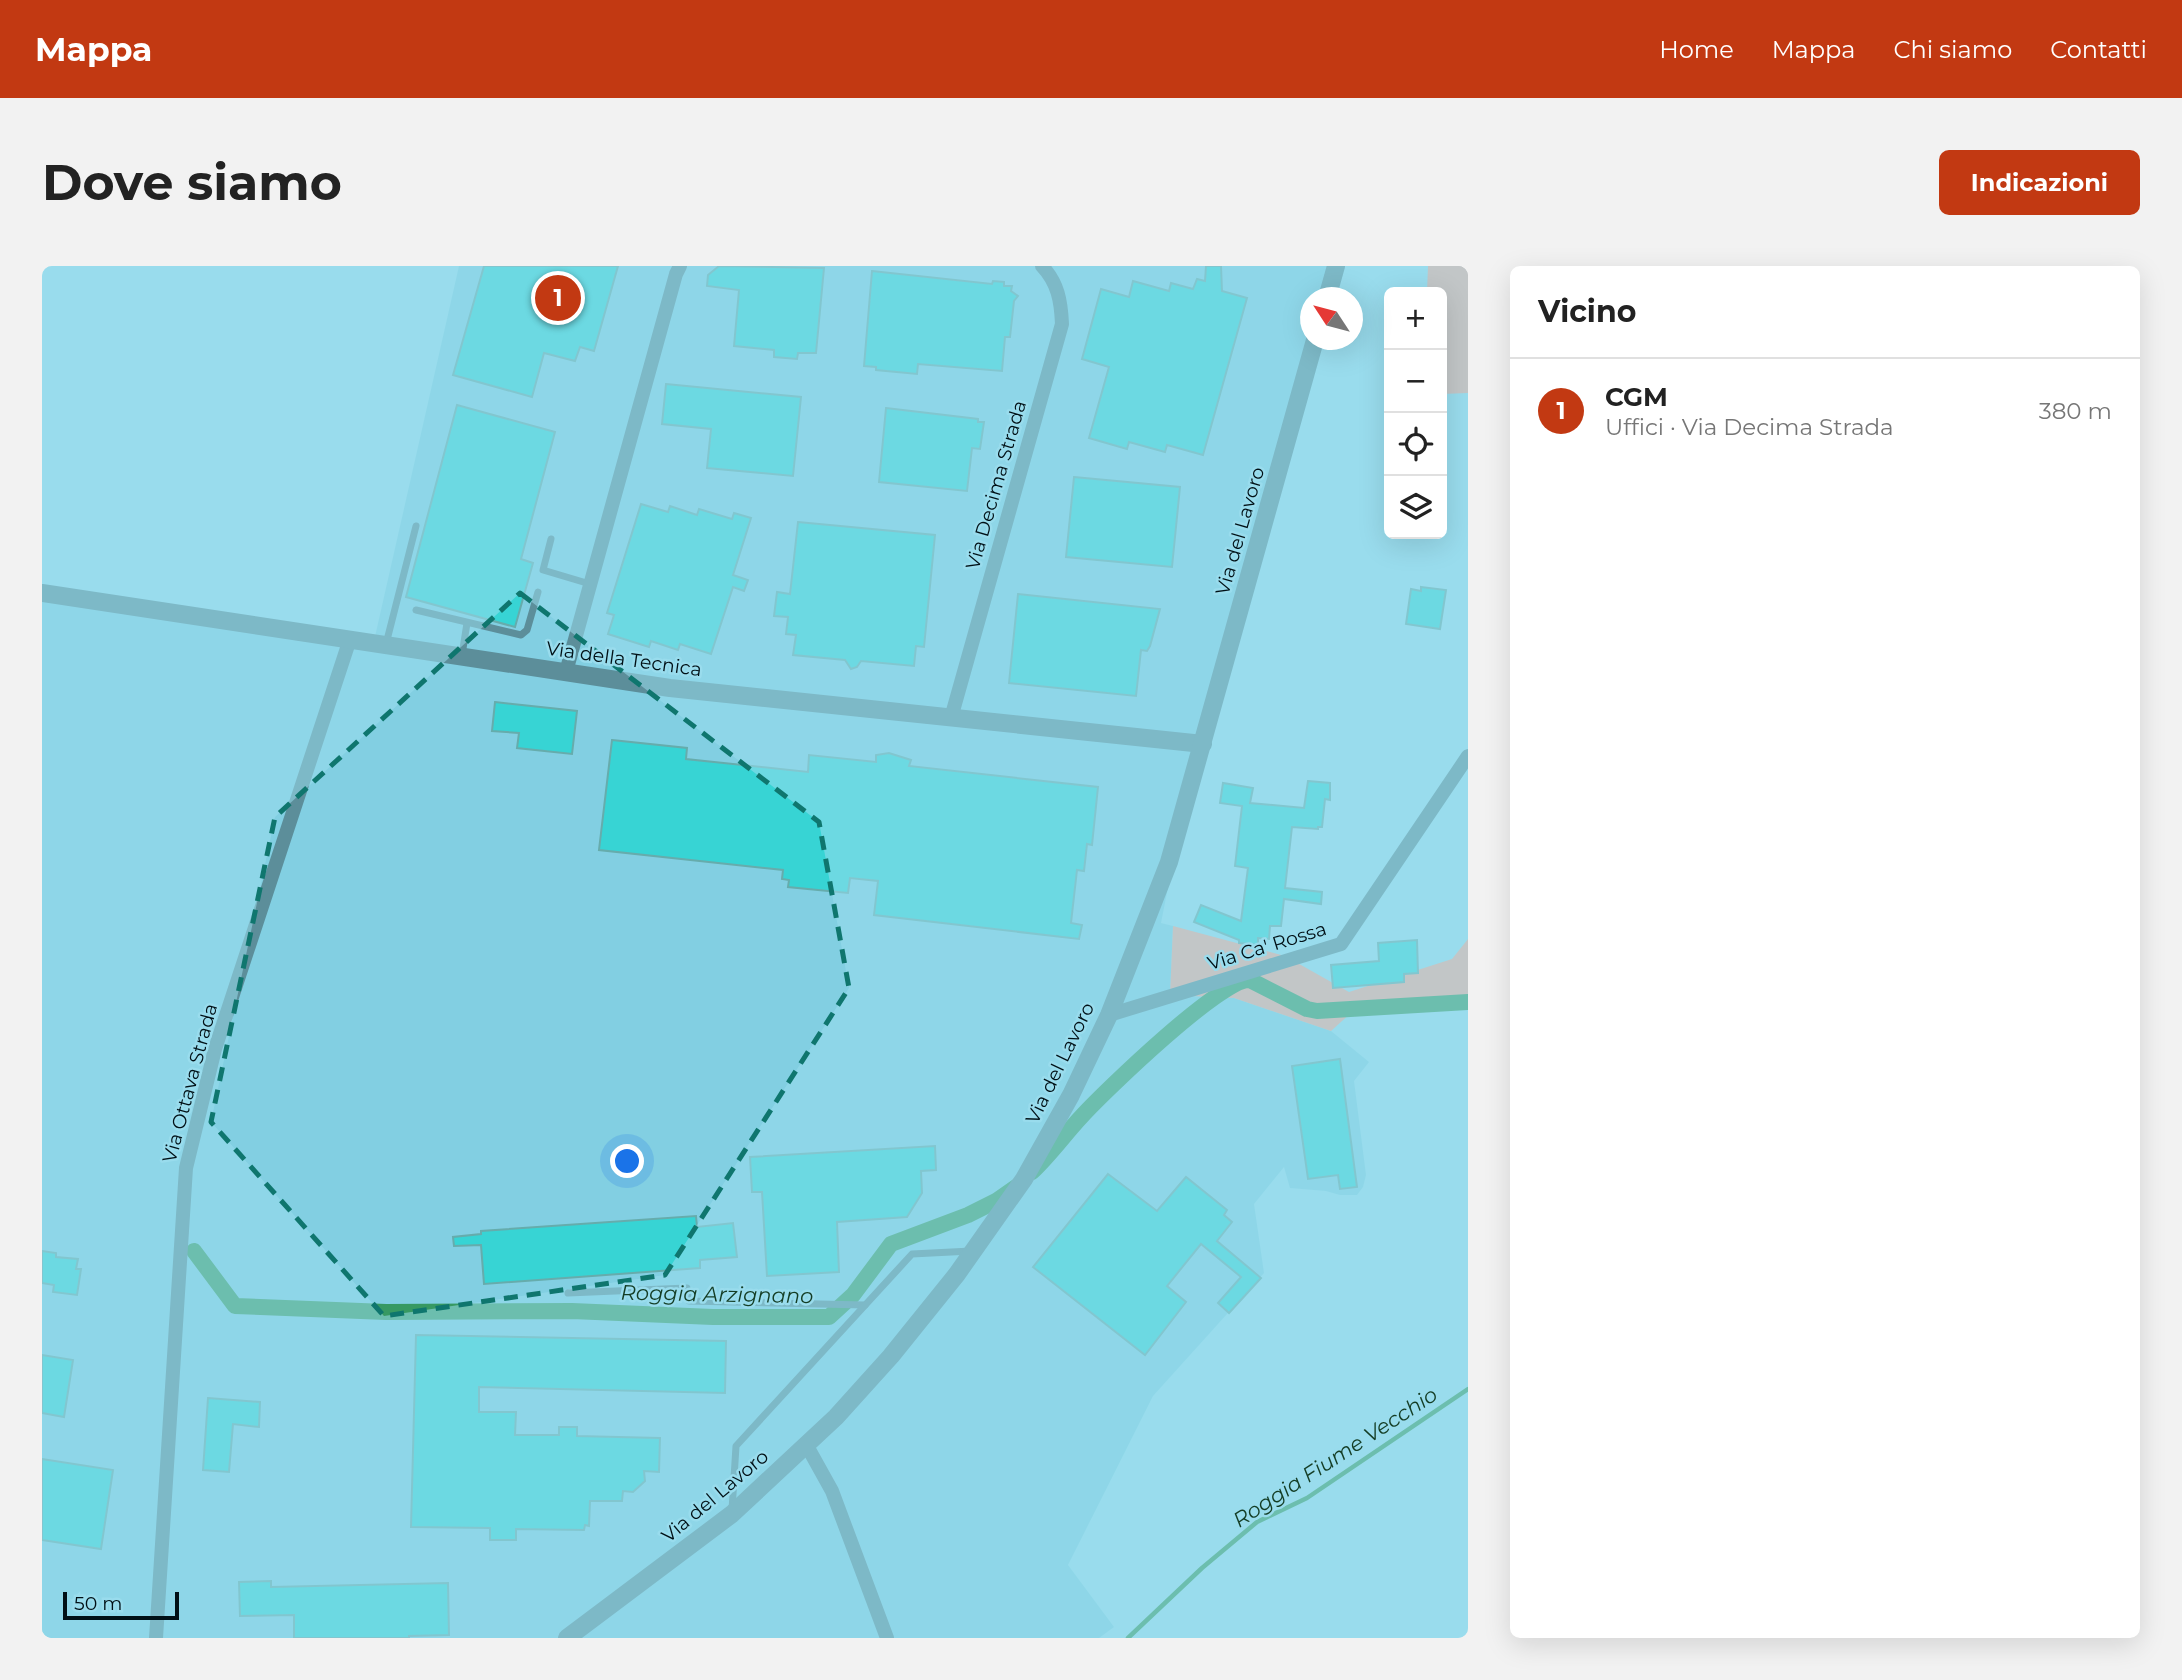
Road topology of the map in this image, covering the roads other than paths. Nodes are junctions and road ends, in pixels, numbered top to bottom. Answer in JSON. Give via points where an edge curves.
{"nodes":[{"id":1,"x":680,"y":266,"type":"edge"},
{"id":2,"x":1042,"y":266,"type":"edge"},
{"id":3,"x":1336,"y":266,"type":"edge"},
{"id":4,"x":1330,"y":287,"type":"edge"},
{"id":5,"x":1312,"y":350,"type":"edge"},
{"id":6,"x":416,"y":526,"type":"dead end"},
{"id":7,"x":551,"y":539,"type":"dead end"},
{"id":8,"x":590,"y":584,"type":"junction"},
{"id":9,"x":538,"y":592,"type":"dead end"},
{"id":10,"x":42,"y":593,"type":"edge"},
{"id":11,"x":416,"y":610,"type":"dead end"},
{"id":12,"x":467,"y":623,"type":"junction"},
{"id":13,"x":350,"y":639,"type":"junction"},
{"id":14,"x":386,"y":645,"type":"junction"},
{"id":15,"x":461,"y":656,"type":"junction"},
{"id":16,"x":566,"y":672,"type":"junction"},
{"id":17,"x":951,"y":718,"type":"junction"},
{"id":18,"x":1203,"y":744,"type":"junction"},
{"id":19,"x":1468,"y":756,"type":"edge"},
{"id":20,"x":1109,"y":1015,"type":"junction"},
{"id":21,"x":974,"y":1250,"type":"junction"},
{"id":22,"x":568,"y":1293,"type":"dead end"},
{"id":23,"x":865,"y":1305,"type":"junction"},
{"id":24,"x":807,"y":1446,"type":"junction"},
{"id":25,"x":732,"y":1514,"type":"junction"},
{"id":26,"x":156,"y":1638,"type":"edge"},
{"id":27,"x":567,"y":1638,"type":"edge"},
{"id":28,"x":887,"y":1638,"type":"edge"}],
"edges":[{"from":1,"to":8,"type":"street"},
{"from":2,"to":17,"type":"street","name":"Via Decima Strada","via":[[1061,297],[1062,324]]},
{"from":3,"to":4,"type":"street"},
{"from":5,"to":18,"type":"street","name":"Via del Lavoro"},
{"from":6,"to":14,"type":"lane"},
{"from":7,"to":8,"type":"lane","via":[[543,570]]},
{"from":8,"to":16,"type":"street"},
{"from":9,"to":12,"type":"lane","via":[[527,630],[521,635]]},
{"from":10,"to":13,"type":"street","name":"Via della Tecnica"},
{"from":11,"to":12,"type":"lane"},
{"from":12,"to":15,"type":"lane"},
{"from":13,"to":14,"type":"street","name":"Via della Tecnica"},
{"from":13,"to":26,"type":"street","name":"Via Ottava Strada","via":[[215,1049],[186,1168]]},
{"from":14,"to":15,"type":"street","name":"Via della Tecnica"},
{"from":15,"to":16,"type":"street","name":"Via della Tecnica"},
{"from":16,"to":17,"type":"street","name":"Via della Tecnica","via":[[670,688]]},
{"from":17,"to":18,"type":"street","name":"Via della Tecnica"},
{"from":18,"to":20,"type":"street","name":"Via del Lavoro","via":[[1169,862]]},
{"from":19,"to":20,"type":"street","name":"Via Ca' Rossa","via":[[1341,944]]},
{"from":20,"to":21,"type":"street","name":"Via del Lavoro","via":[[1024,1179]]},
{"from":21,"to":23,"type":"lane","via":[[912,1254]]},
{"from":21,"to":24,"type":"street","name":"Via del Lavoro","via":[[891,1356]]},
{"from":22,"to":23,"type":"lane","via":[[687,1287],[689,1300]]},
{"from":23,"to":25,"type":"lane","via":[[736,1446]]},
{"from":24,"to":25,"type":"street","name":"Via del Lavoro"},
{"from":24,"to":28,"type":"street","via":[[832,1492]]},
{"from":25,"to":27,"type":"street","name":"Via del Lavoro"}]}
